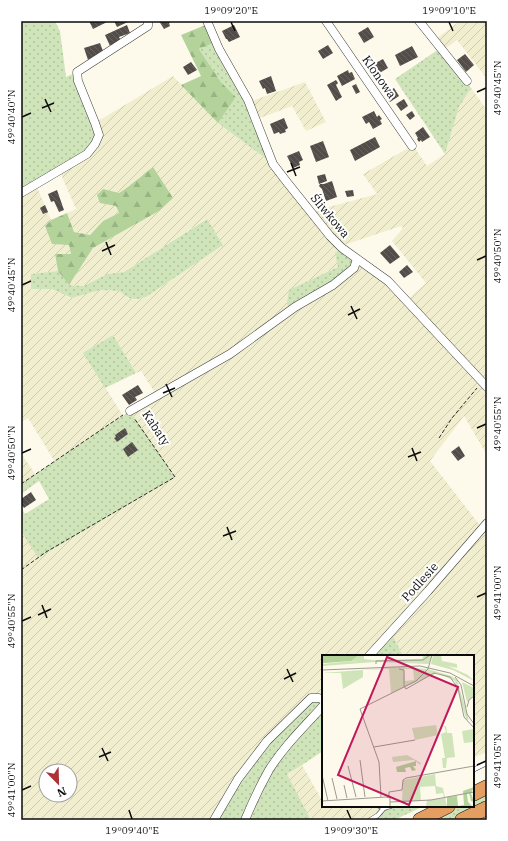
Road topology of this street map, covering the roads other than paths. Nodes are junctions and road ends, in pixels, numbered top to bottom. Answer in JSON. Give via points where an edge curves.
{"nodes":[{"id":1,"x":148,"y":21,"type":"edge"},
{"id":2,"x":207,"y":21,"type":"edge"},
{"id":3,"x":326,"y":21,"type":"edge"},
{"id":4,"x":419,"y":21,"type":"edge"},
{"id":5,"x":467,"y":81,"type":"dead end"},
{"id":6,"x":412,"y":146,"type":"dead end"},
{"id":7,"x":21,"y":193,"type":"edge"},
{"id":8,"x":356,"y":259,"type":"junction"},
{"id":9,"x":485,"y":384,"type":"edge"},
{"id":10,"x":130,"y":411,"type":"road end"},
{"id":11,"x":487,"y":523,"type":"edge"},
{"id":12,"x":370,"y":655,"type":"edge"},
{"id":13,"x":322,"y":700,"type":"edge"},
{"id":14,"x":322,"y":707,"type":"edge"},
{"id":15,"x":487,"y":763,"type":"edge"},
{"id":16,"x":474,"y":770,"type":"edge"},
{"id":17,"x":487,"y":787,"type":"edge"},
{"id":18,"x":474,"y":794,"type":"edge"},
{"id":19,"x":388,"y":807,"type":"edge"},
{"id":20,"x":446,"y":807,"type":"edge"},
{"id":21,"x":384,"y":808,"type":"joint"},
{"id":22,"x":487,"y":808,"type":"edge"},
{"id":23,"x":214,"y":820,"type":"edge"},
{"id":24,"x":245,"y":820,"type":"edge"},
{"id":25,"x":370,"y":820,"type":"edge"},
{"id":26,"x":420,"y":820,"type":"edge"},
{"id":27,"x":462,"y":820,"type":"edge"}],
"edges":[{"from":1,"to":7,"type":"street","via":[[148,26],[77,72],[78,81],[99,135],[95,144],[87,154]]},
{"from":2,"to":8,"type":"street","name":"Śliwkowa","via":[[218,49],[248,100],[273,164],[330,236]]},
{"from":3,"to":6,"type":"street","name":"Klonowa"},
{"from":4,"to":5,"type":"street"},
{"from":8,"to":9,"type":"street","name":"Śliwkowa","via":[[388,281]]},
{"from":8,"to":10,"type":"street","name":"Kabaty","via":[[354,268],[333,285],[295,307],[230,354]]},
{"from":11,"to":12,"type":"street","name":"Podlesie"},
{"from":13,"to":23,"type":"street","via":[[311,698],[267,741],[238,779]]},
{"from":14,"to":24,"type":"street","via":[[290,741],[270,769]]},
{"from":15,"to":16,"type":"lane"},
{"from":17,"to":18,"type":"highway"},
{"from":19,"to":21,"type":"lane"},
{"from":20,"to":26,"type":"highway"},
{"from":21,"to":25,"type":"lane"},
{"from":22,"to":27,"type":"highway"}]}
